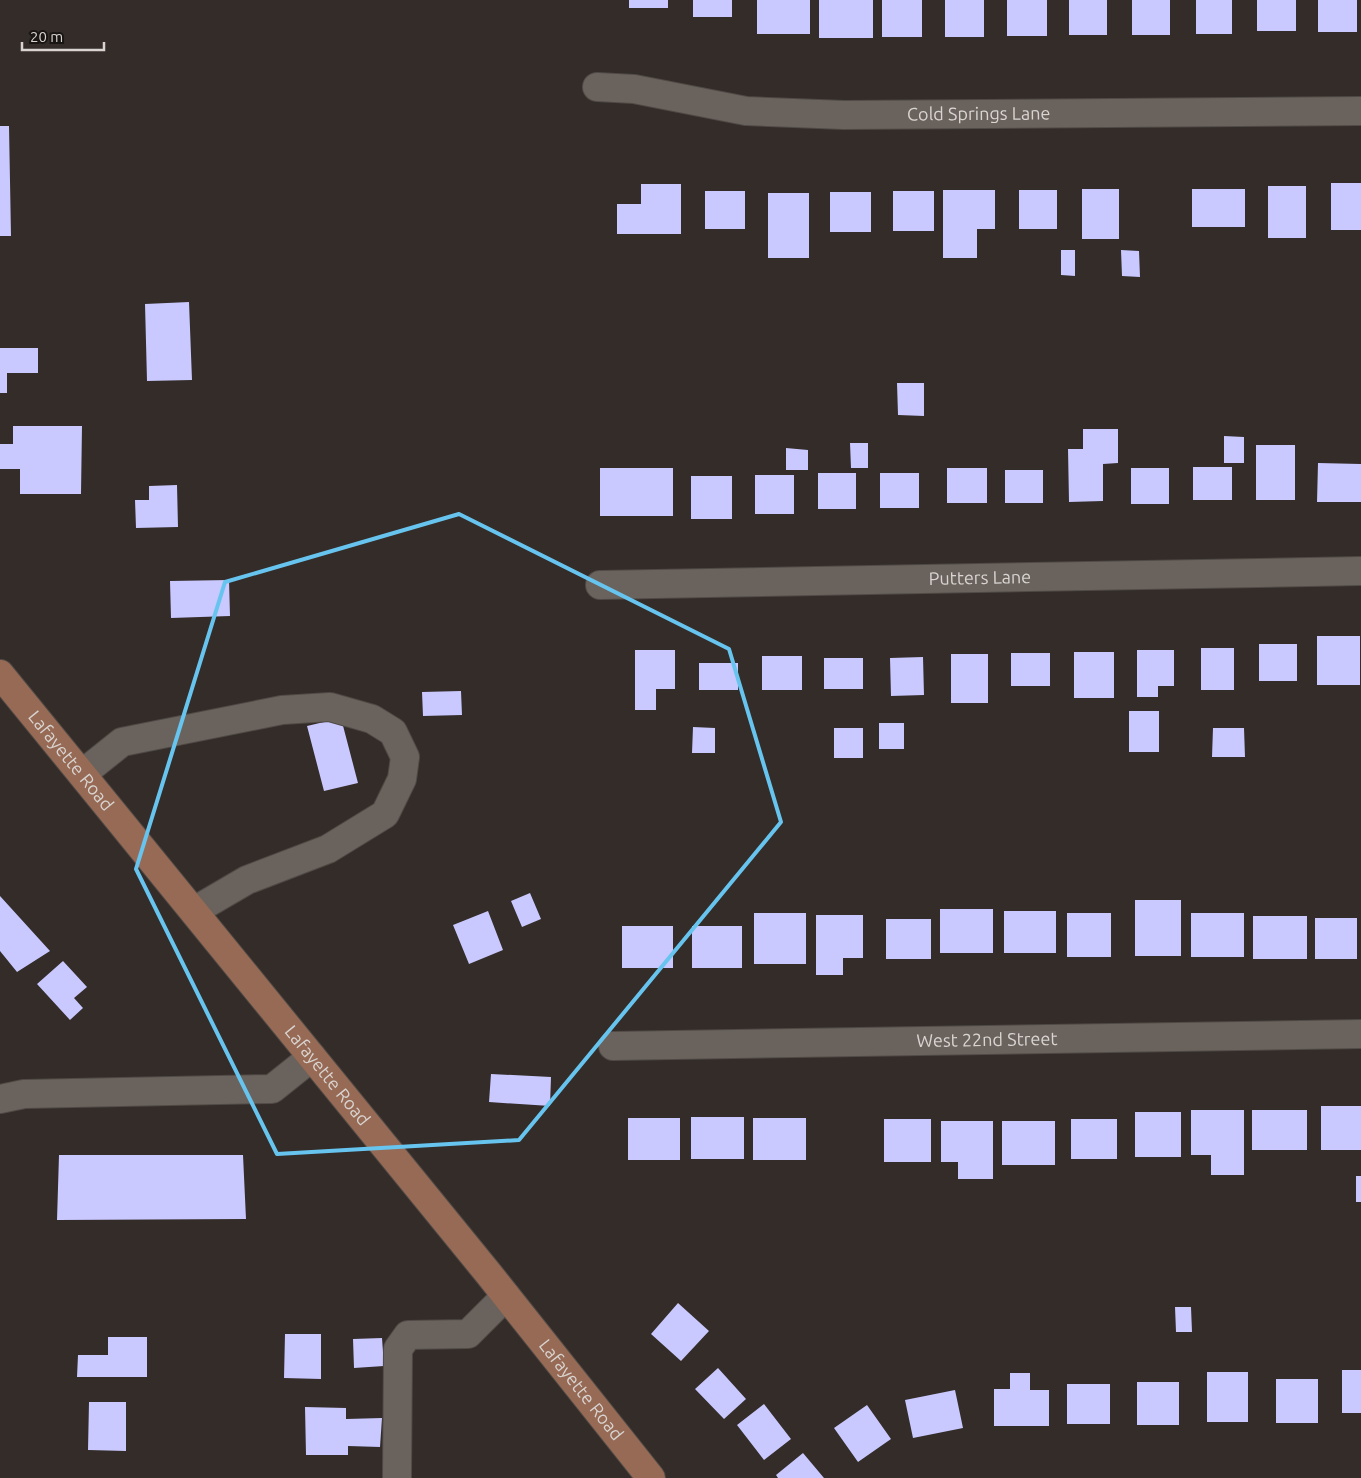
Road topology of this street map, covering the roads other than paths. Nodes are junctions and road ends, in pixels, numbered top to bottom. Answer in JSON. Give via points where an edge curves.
{"nodes":[{"id":1,"x":598,"y":87,"type":"dead end"},
{"id":2,"x":1361,"y":111,"type":"edge"},
{"id":3,"x":1361,"y":571,"type":"edge"},
{"id":4,"x":600,"y":585,"type":"dead end"},
{"id":5,"x":0,"y":674,"type":"edge"},
{"id":6,"x":82,"y":774,"type":"junction"},
{"id":7,"x":194,"y":912,"type":"junction"},
{"id":8,"x":1361,"y":1034,"type":"edge"},
{"id":9,"x":613,"y":1046,"type":"dead end"},
{"id":10,"x":312,"y":1057,"type":"junction"},
{"id":11,"x":0,"y":1099,"type":"edge"},
{"id":12,"x":506,"y":1296,"type":"junction"},
{"id":13,"x":397,"y":1478,"type":"edge"},
{"id":14,"x":651,"y":1478,"type":"edge"}],
"edges":[{"from":1,"to":2,"type":"street","name":"Cold Springs Lane","via":[[634,89],[746,111],[844,115]]},
{"from":3,"to":4,"type":"street","name":"Putters Lane"},
{"from":5,"to":6,"type":"main road","name":"Lafayette Road"},
{"from":6,"to":7,"type":"main road","name":"Lafayette Road"},
{"from":6,"to":7,"type":"street","via":[[122,742],[282,710],[330,707],[372,719],[393,732],[405,757],[402,779],[385,814],[328,849],[247,880]]},
{"from":7,"to":10,"type":"main road","name":"Lafayette Road"},
{"from":8,"to":9,"type":"street","name":"West 22nd Street"},
{"from":10,"to":11,"type":"street","via":[[272,1089],[24,1094]]},
{"from":10,"to":12,"type":"main road","name":"Lafayette Road"},
{"from":12,"to":13,"type":"street","via":[[468,1334],[408,1335],[398,1348]]},
{"from":12,"to":14,"type":"main road","name":"Lafayette Road"}]}
